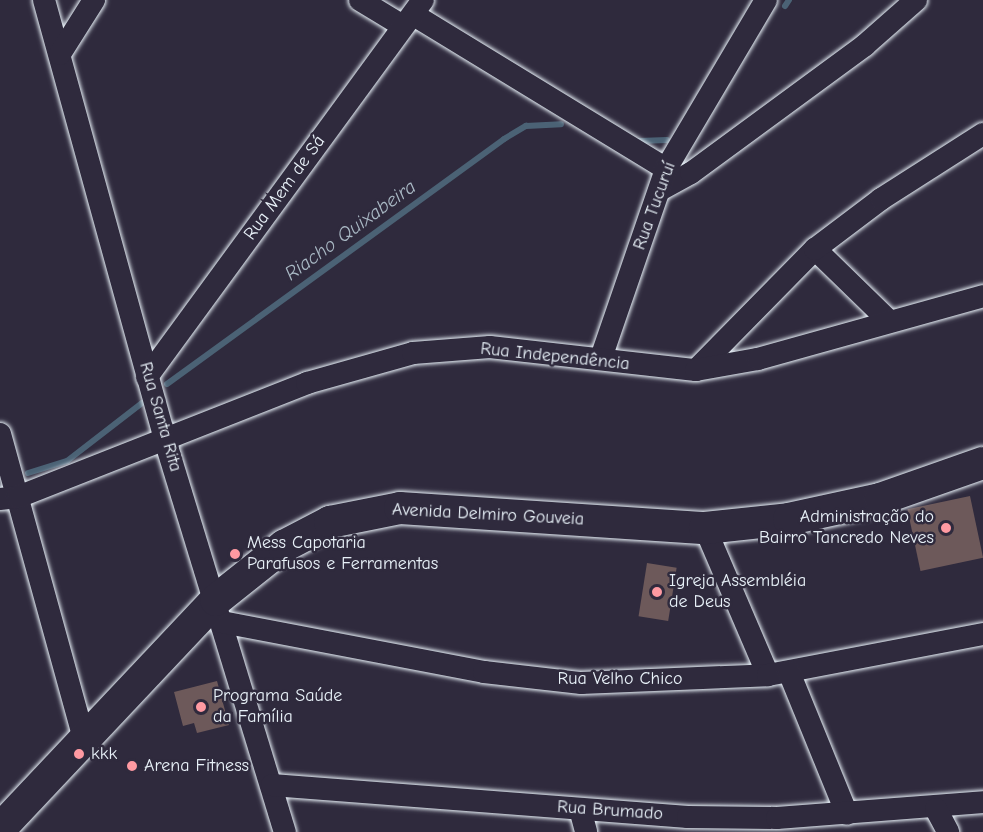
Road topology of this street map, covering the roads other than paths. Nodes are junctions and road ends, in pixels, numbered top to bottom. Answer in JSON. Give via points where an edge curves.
{"nodes":[{"id":1,"x":44,"y":0,"type":"edge"},
{"id":2,"x":94,"y":0,"type":"edge"},
{"id":3,"x":360,"y":0,"type":"edge"},
{"id":4,"x":766,"y":0,"type":"edge"},
{"id":5,"x":916,"y":0,"type":"edge"},
{"id":6,"x":414,"y":14,"type":"edge"},
{"id":7,"x":60,"y":54,"type":"junction"},
{"id":8,"x":983,"y":134,"type":"edge"},
{"id":9,"x":666,"y":169,"type":"junction"},
{"id":10,"x":660,"y":190,"type":"junction"},
{"id":11,"x":815,"y":249,"type":"junction"},
{"id":12,"x":983,"y":296,"type":"edge"},
{"id":13,"x":888,"y":320,"type":"junction"},
{"id":14,"x":601,"y":358,"type":"junction"},
{"id":15,"x":696,"y":370,"type":"junction"},
{"id":16,"x":147,"y":377,"type":"junction"},
{"id":17,"x":0,"y":434,"type":"edge"},
{"id":18,"x":165,"y":440,"type":"junction"},
{"id":19,"x":983,"y":463,"type":"edge"},
{"id":20,"x":9,"y":498,"type":"edge"},
{"id":21,"x":705,"y":528,"type":"junction"},
{"id":22,"x":219,"y":611,"type":"junction"},
{"id":23,"x":983,"y":634,"type":"edge"},
{"id":24,"x":779,"y":674,"type":"junction"},
{"id":25,"x":84,"y":738,"type":"junction"},
{"id":26,"x":272,"y":785,"type":"junction"},
{"id":27,"x":983,"y":802,"type":"edge"},
{"id":28,"x":580,"y":809,"type":"junction"},
{"id":29,"x":936,"y":809,"type":"junction"},
{"id":30,"x":847,"y":814,"type":"junction"},
{"id":31,"x":779,"y":825,"type":"edge"},
{"id":32,"x":0,"y":829,"type":"edge"},
{"id":33,"x":285,"y":832,"type":"edge"},
{"id":34,"x":586,"y":832,"type":"edge"},
{"id":35,"x":948,"y":832,"type":"edge"}],
"edges":[{"from":1,"to":7,"type":"street","name":"Rua Santa Rita"},
{"from":2,"to":7,"type":"street"},
{"from":3,"to":6,"type":"street"},
{"from":4,"to":9,"type":"street","name":"Rua Tucuruí"},
{"from":5,"to":10,"type":"street","via":[[865,45],[691,173]]},
{"from":6,"to":9,"type":"street"},
{"from":6,"to":16,"type":"street","name":"Rua Mem de Sá"},
{"from":7,"to":16,"type":"street","name":"Rua Santa Rita"},
{"from":8,"to":11,"type":"street","via":[[881,199]]},
{"from":9,"to":10,"type":"street","name":"Rua Tucuruí"},
{"from":10,"to":14,"type":"street","name":"Rua Tucuruí"},
{"from":11,"to":13,"type":"street"},
{"from":11,"to":15,"type":"street"},
{"from":12,"to":13,"type":"street","name":"Rua Independência"},
{"from":13,"to":15,"type":"street","name":"Rua Independência","via":[[758,359]]},
{"from":14,"to":15,"type":"street","name":"Rua Independência"},
{"from":14,"to":18,"type":"street","name":"Rua Independência","via":[[490,347],[413,352],[308,383]]},
{"from":16,"to":18,"type":"street","name":"Rua Santa Rita"},
{"from":17,"to":20,"type":"street"},
{"from":18,"to":20,"type":"street","name":"Rua Independência"},
{"from":18,"to":22,"type":"street","name":"Rua Santa Rita"},
{"from":19,"to":21,"type":"street","name":"Avenida Delmiro Gouveia","via":[[880,499],[789,519]]},
{"from":20,"to":25,"type":"street"},
{"from":21,"to":22,"type":"street","name":"Avenida Delmiro Gouveia","via":[[400,508],[370,512],[330,522],[284,546]]},
{"from":21,"to":24,"type":"street"},
{"from":22,"to":24,"type":"street","name":"Rua Velho Chico","via":[[484,672],[581,683]]},
{"from":22,"to":25,"type":"street","name":"Avenida Delmiro Gouveia"},
{"from":22,"to":26,"type":"street","name":"Rua Santa Rita"},
{"from":23,"to":24,"type":"street","name":"Rua Velho Chico"},
{"from":24,"to":30,"type":"street"},
{"from":25,"to":32,"type":"street","name":"Avenida Delmiro Gouveia"},
{"from":26,"to":28,"type":"street","name":"Rua Brumado"},
{"from":26,"to":33,"type":"street","name":"Rua Santa Rita"},
{"from":27,"to":29,"type":"street","name":"Rua Brumado"},
{"from":28,"to":31,"type":"street","name":"Rua Brumado"},
{"from":28,"to":34,"type":"street"},
{"from":29,"to":30,"type":"street","name":"Rua Brumado"},
{"from":29,"to":35,"type":"street"},
{"from":30,"to":31,"type":"street","name":"Rua Brumado"}]}
